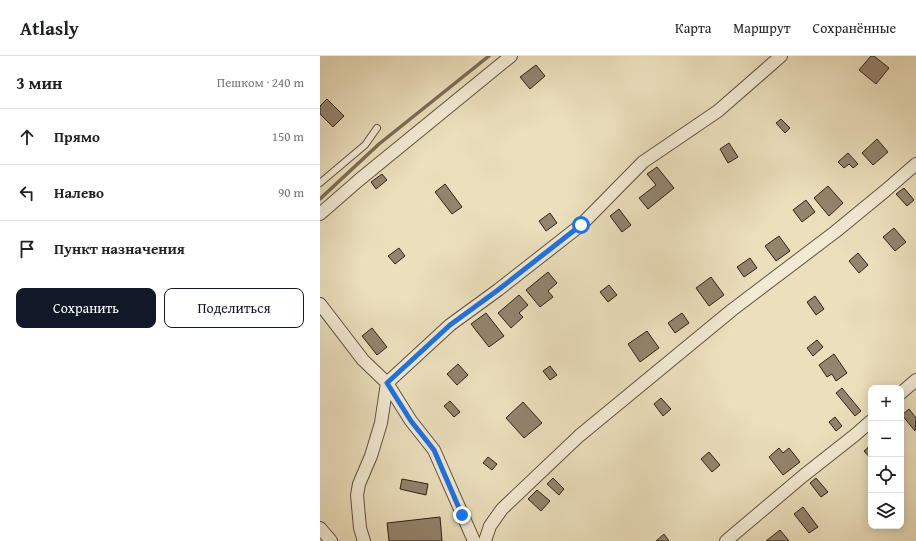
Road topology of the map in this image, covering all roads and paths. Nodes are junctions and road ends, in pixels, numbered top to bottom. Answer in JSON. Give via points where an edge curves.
{"nodes":[{"id":1,"x":511,"y":56,"type":"edge"},
{"id":2,"x":781,"y":56,"type":"edge"},
{"id":3,"x":377,"y":128,"type":"dead end"},
{"id":4,"x":916,"y":164,"type":"edge"},
{"id":5,"x":320,"y":183,"type":"edge"},
{"id":6,"x":320,"y":214,"type":"edge"},
{"id":7,"x":320,"y":304,"type":"edge"},
{"id":8,"x":916,"y":380,"type":"edge"},
{"id":9,"x":387,"y":383,"type":"junction"},
{"id":10,"x":904,"y":390,"type":"edge"},
{"id":11,"x":868,"y":424,"type":"edge"},
{"id":12,"x":320,"y":528,"type":"edge"},
{"id":13,"x":331,"y":541,"type":"edge"},
{"id":14,"x":364,"y":541,"type":"edge"},
{"id":15,"x":474,"y":541,"type":"edge"},
{"id":16,"x":485,"y":541,"type":"edge"},
{"id":17,"x":726,"y":541,"type":"edge"}],
"edges":[{"from":1,"to":6,"type":"street"},
{"from":2,"to":9,"type":"street","via":[[718,111],[643,162],[581,225],[450,325]]},
{"from":3,"to":5,"type":"lane","via":[[365,145]]},
{"from":4,"to":16,"type":"street","via":[[835,232],[732,310],[579,436],[502,509],[490,526]]},
{"from":7,"to":9,"type":"street","via":[[363,360]]},
{"from":8,"to":10,"type":"street"},
{"from":9,"to":14,"type":"street","via":[[381,423],[357,495]]},
{"from":9,"to":15,"type":"street","via":[[411,421],[434,450]]},
{"from":11,"to":17,"type":"street"},
{"from":12,"to":13,"type":"street"}]}
